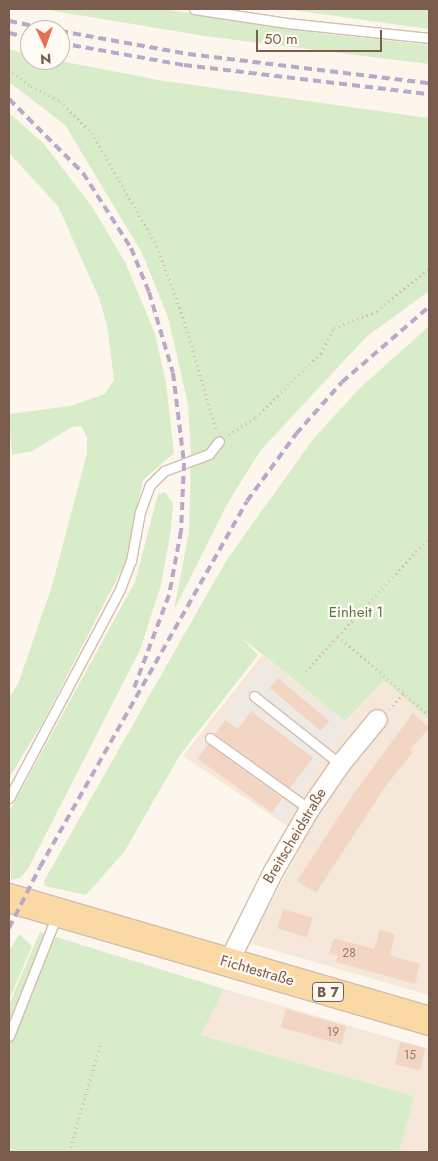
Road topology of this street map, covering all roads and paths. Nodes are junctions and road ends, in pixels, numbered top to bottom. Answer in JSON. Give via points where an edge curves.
{"nodes":[{"id":1,"x":194,"y":9,"type":"edge"},
{"id":2,"x":429,"y":38,"type":"edge"},
{"id":3,"x":9,"y":69,"type":"edge"},
{"id":4,"x":429,"y":268,"type":"edge"},
{"id":5,"x":219,"y":442,"type":"junction"},
{"id":6,"x":429,"y":538,"type":"edge"},
{"id":7,"x":338,"y":636,"type":"junction"},
{"id":8,"x":306,"y":670,"type":"dead end"},
{"id":9,"x":254,"y":696,"type":"dead end"},
{"id":10,"x":429,"y":715,"type":"edge"},
{"id":11,"x":377,"y":719,"type":"dead end"},
{"id":12,"x":210,"y":738,"type":"dead end"},
{"id":13,"x":340,"y":764,"type":"junction"},
{"id":14,"x":9,"y":798,"type":"edge"},
{"id":15,"x":309,"y":810,"type":"junction"},
{"id":16,"x":9,"y":898,"type":"edge"},
{"id":17,"x":58,"y":912,"type":"junction"},
{"id":18,"x":228,"y":962,"type":"junction"},
{"id":19,"x":429,"y":1021,"type":"edge"},
{"id":20,"x":9,"y":1036,"type":"edge"},
{"id":21,"x":100,"y":1045,"type":"dead end"},
{"id":22,"x":69,"y":1152,"type":"edge"}],
"edges":[{"from":1,"to":2,"type":"lane","via":[[287,23]]},
{"from":3,"to":5,"type":"path","via":[[31,86],[60,100],[92,133],[134,205],[157,246],[177,299]]},
{"from":4,"to":5,"type":"path","via":[[377,311],[334,328],[322,353],[256,417]]},
{"from":5,"to":14,"type":"lane","via":[[209,454],[164,471],[150,485],[140,512],[131,561],[120,589]]},
{"from":6,"to":7,"type":"path"},
{"from":7,"to":8,"type":"path"},
{"from":7,"to":10,"type":"path"},
{"from":9,"to":13,"type":"lane"},
{"from":11,"to":13,"type":"street","name":"Breitscheidstraße"},
{"from":12,"to":15,"type":"lane"},
{"from":13,"to":15,"type":"street","name":"Breitscheidstraße"},
{"from":15,"to":18,"type":"street","name":"Breitscheidstraße","via":[[264,887]]},
{"from":16,"to":17,"type":"main road","number":"B 7"},
{"from":17,"to":18,"type":"main road","name":"Fichtestraße","number":"B 7"},
{"from":17,"to":20,"type":"lane"},
{"from":18,"to":19,"type":"main road","name":"Fichtestraße","number":"B 7"},
{"from":21,"to":22,"type":"path"}]}
